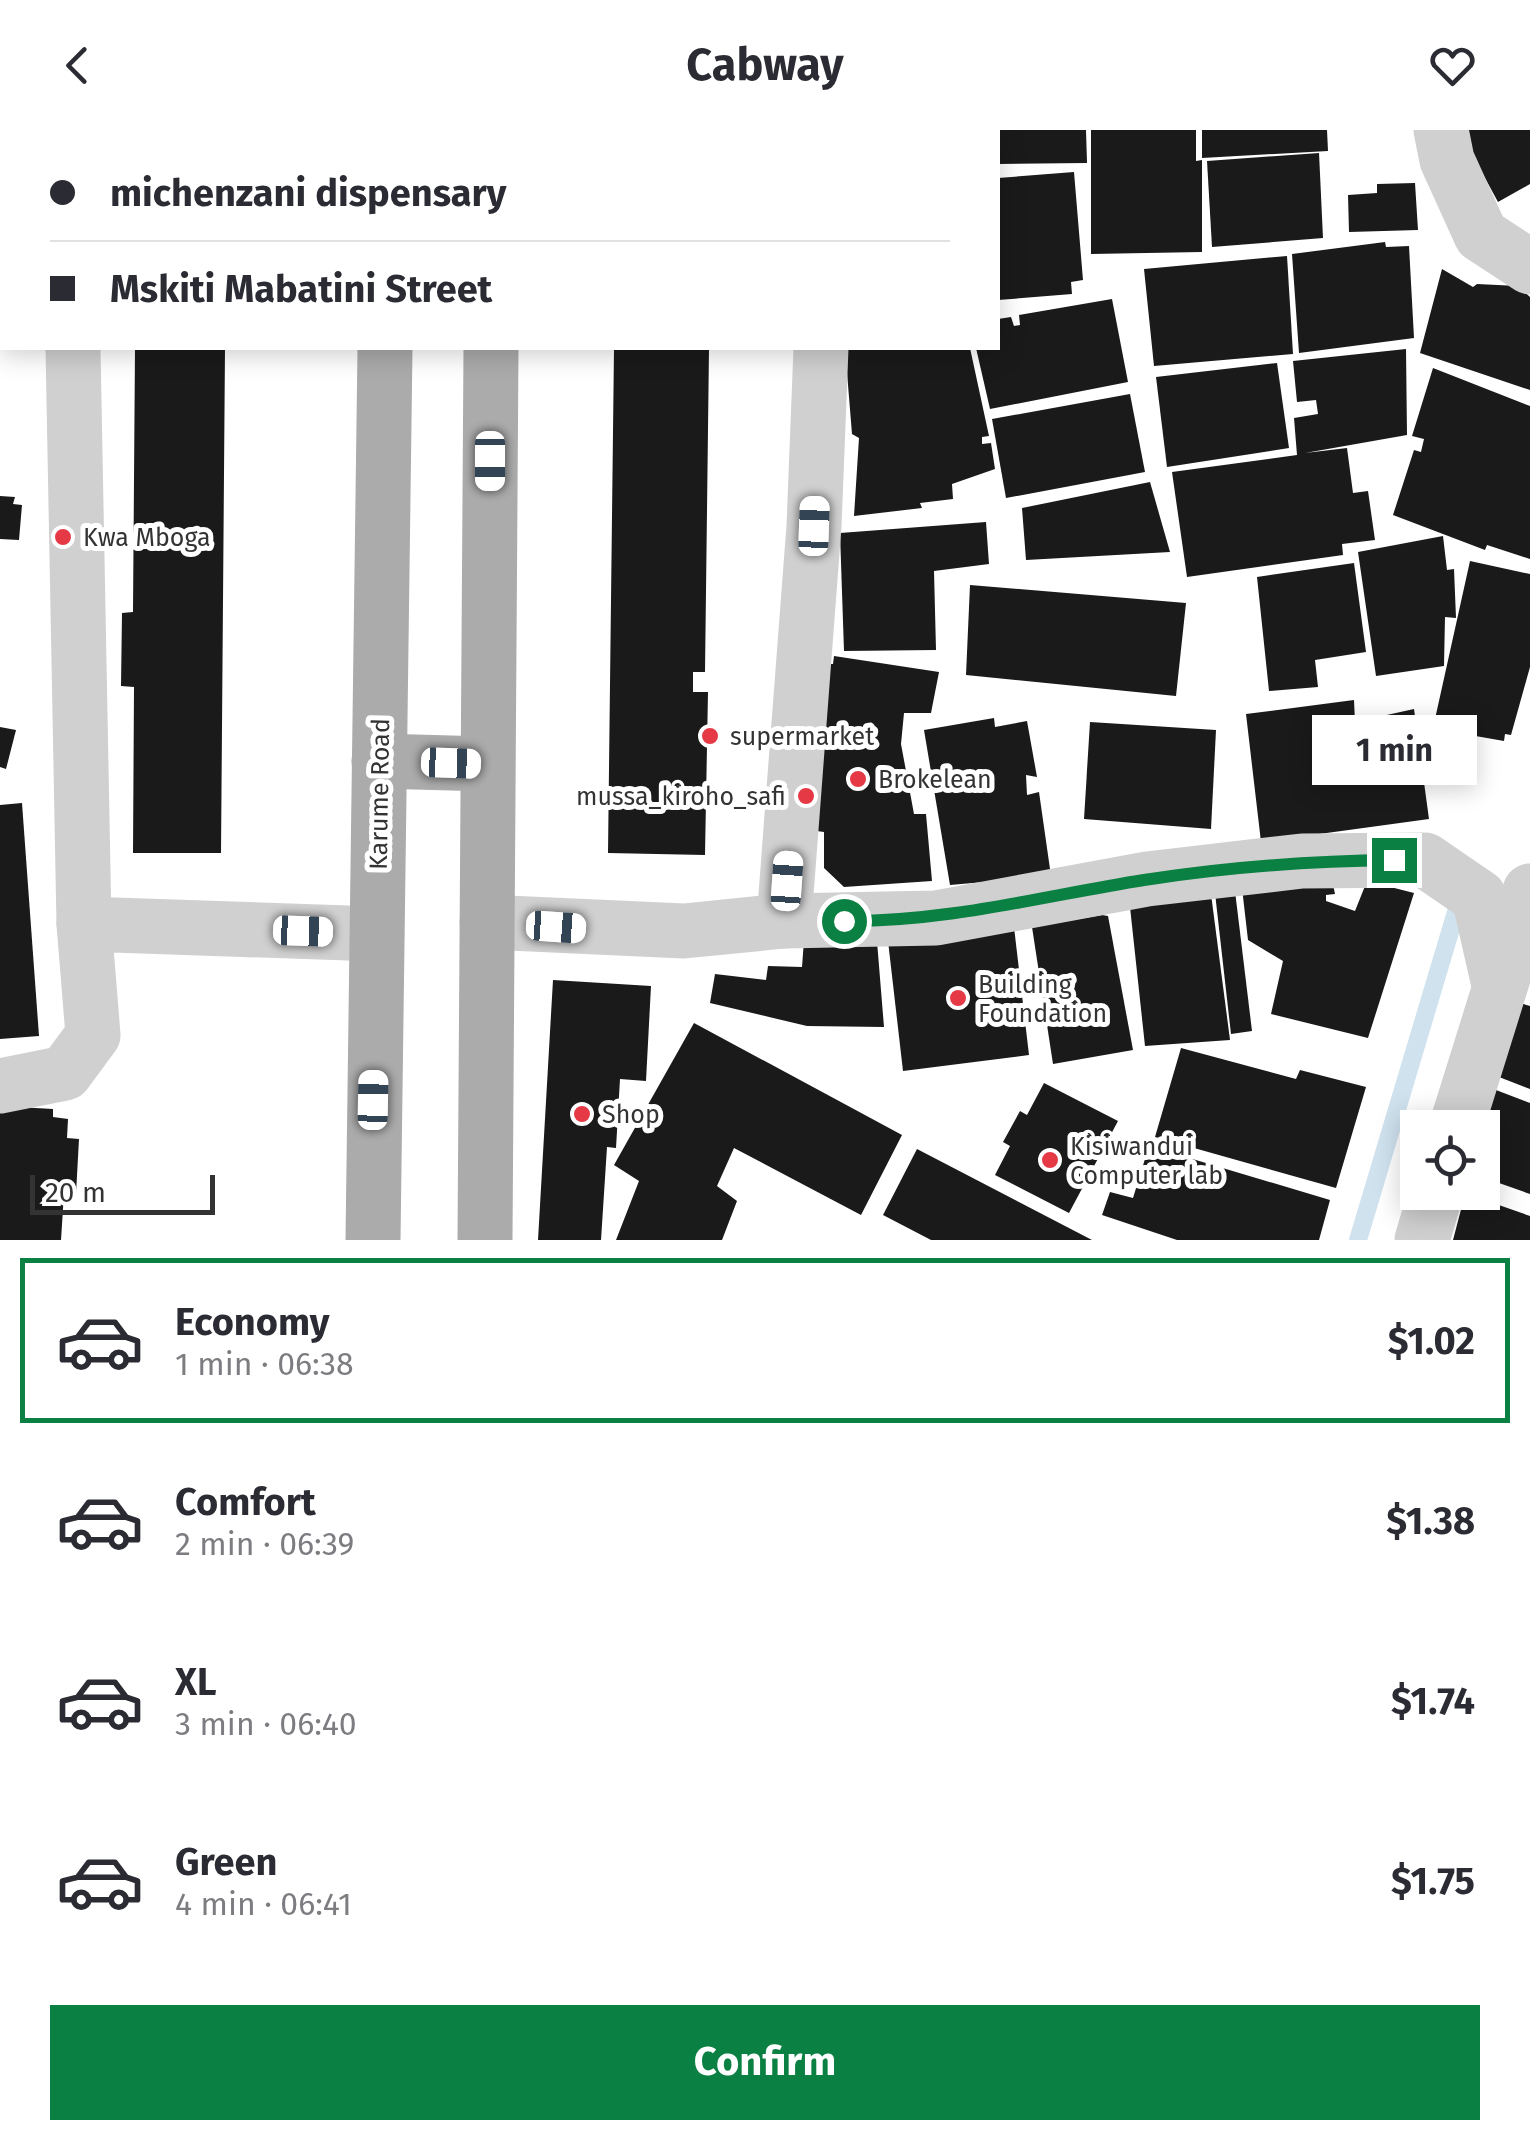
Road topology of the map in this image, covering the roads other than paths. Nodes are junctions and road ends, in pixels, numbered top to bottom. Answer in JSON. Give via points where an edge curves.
{"nodes":[{"id":1,"x":1441,"y":130,"type":"edge"},
{"id":2,"x":1530,"y":267,"type":"edge"},
{"id":3,"x":73,"y":350,"type":"edge"},
{"id":4,"x":385,"y":350,"type":"edge"},
{"id":5,"x":491,"y":350,"type":"edge"},
{"id":6,"x":820,"y":350,"type":"edge"},
{"id":7,"x":379,"y":761,"type":"junction"},
{"id":8,"x":487,"y":764,"type":"junction"},
{"id":9,"x":1505,"y":894,"type":"edge"},
{"id":10,"x":784,"y":921,"type":"junction"},
{"id":11,"x":487,"y":922,"type":"junction"},
{"id":12,"x":84,"y":924,"type":"junction"},
{"id":13,"x":376,"y":934,"type":"junction"},
{"id":14,"x":0,"y":1086,"type":"edge"},
{"id":15,"x":1462,"y":1110,"type":"edge"},
{"id":16,"x":1431,"y":1210,"type":"edge"},
{"id":17,"x":373,"y":1240,"type":"edge"},
{"id":18,"x":485,"y":1240,"type":"edge"},
{"id":19,"x":1422,"y":1240,"type":"edge"}],
"edges":[{"from":1,"to":2,"type":"street","via":[[1447,160],[1481,234]]},
{"from":3,"to":12,"type":"street"},
{"from":4,"to":7,"type":"main road","name":"Karume Road"},
{"from":5,"to":8,"type":"main road"},
{"from":6,"to":10,"type":"street","via":[[814,526]]},
{"from":7,"to":8,"type":"main road"},
{"from":7,"to":13,"type":"main road","name":"Karume Road"},
{"from":8,"to":11,"type":"main road"},
{"from":9,"to":10,"type":"street","via":[[1425,860],[1249,867],[936,918]]},
{"from":9,"to":15,"type":"street","via":[[1500,985]]},
{"from":10,"to":11,"type":"street","via":[[684,931]]},
{"from":11,"to":18,"type":"main road"},
{"from":12,"to":13,"type":"street"},
{"from":12,"to":14,"type":"street","via":[[93,1035],[64,1074]]},
{"from":13,"to":17,"type":"main road","name":"Karume Road"},
{"from":16,"to":19,"type":"street"}]}
